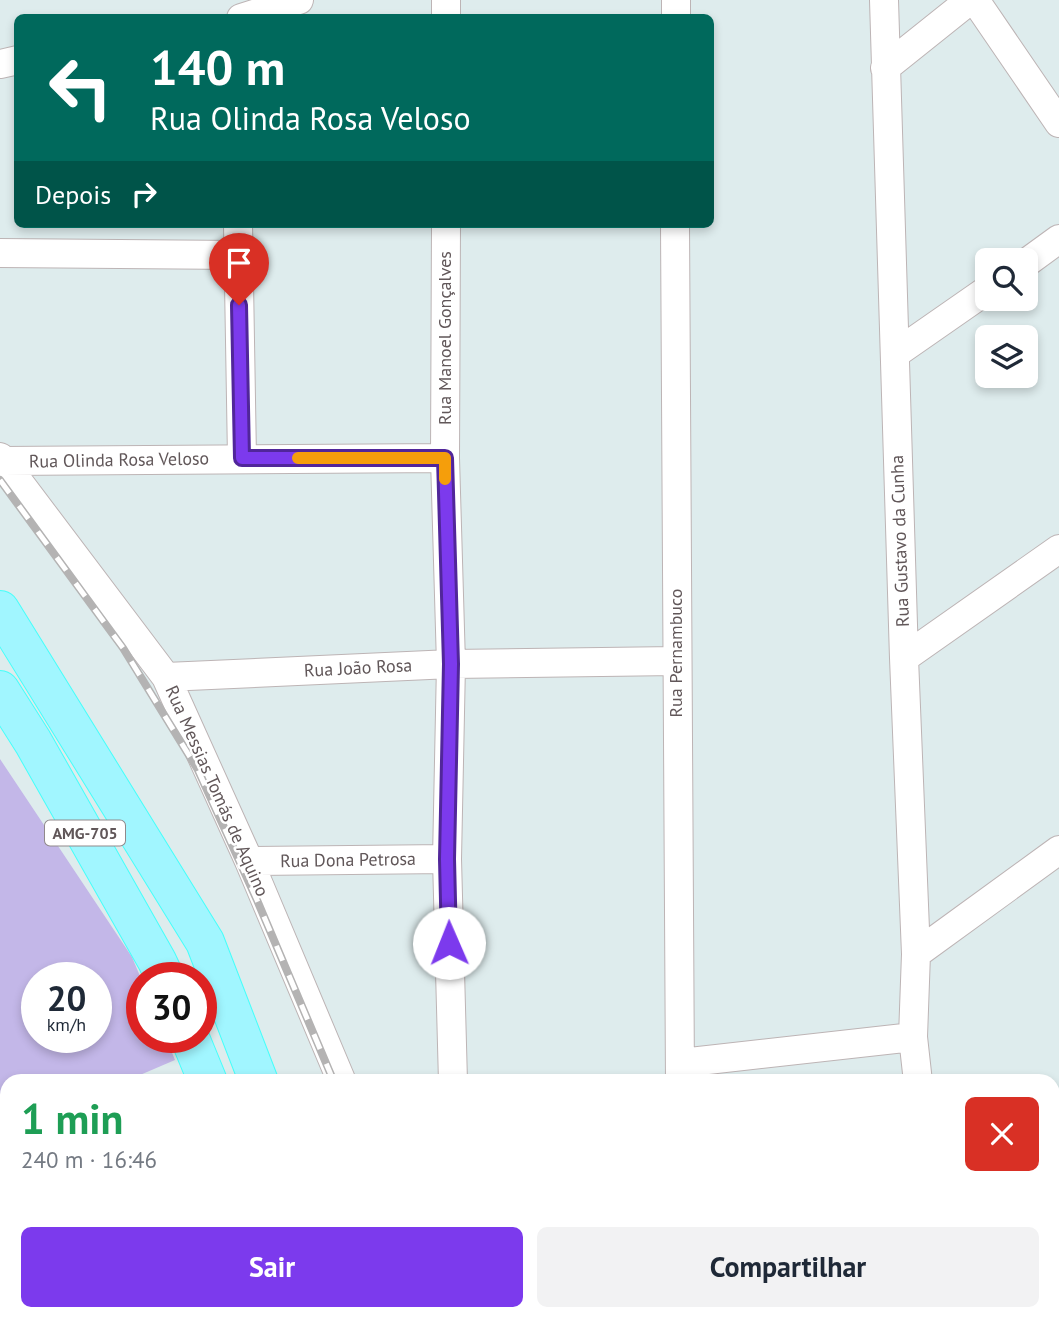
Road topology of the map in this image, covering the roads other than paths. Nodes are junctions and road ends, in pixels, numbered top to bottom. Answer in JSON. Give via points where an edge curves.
{"nodes":[{"id":1,"x":299,"y":0,"type":"edge"},
{"id":2,"x":884,"y":0,"type":"edge"},
{"id":3,"x":973,"y":0,"type":"edge"},
{"id":4,"x":254,"y":14,"type":"edge"},
{"id":5,"x":885,"y":68,"type":"junction"},
{"id":6,"x":1059,"y":123,"type":"edge"},
{"id":7,"x":238,"y":228,"type":"edge"},
{"id":8,"x":446,"y":228,"type":"edge"},
{"id":9,"x":675,"y":228,"type":"edge"},
{"id":10,"x":1059,"y":239,"type":"edge"},
{"id":11,"x":0,"y":253,"type":"edge"},
{"id":12,"x":1038,"y":254,"type":"edge"},
{"id":13,"x":238,"y":255,"type":"junction"},
{"id":14,"x":975,"y":298,"type":"edge"},
{"id":15,"x":895,"y":354,"type":"junction"},
{"id":16,"x":242,"y":458,"type":"junction"},
{"id":17,"x":445,"y":458,"type":"junction"},
{"id":18,"x":1,"y":459,"type":"edge"},
{"id":19,"x":1059,"y":549,"type":"edge"},
{"id":20,"x":0,"y":610,"type":"edge"},
{"id":21,"x":904,"y":658,"type":"junction"},
{"id":22,"x":676,"y":661,"type":"junction"},
{"id":23,"x":451,"y":664,"type":"junction"},
{"id":24,"x":166,"y":677,"type":"junction"},
{"id":25,"x":0,"y":690,"type":"edge"},
{"id":26,"x":1059,"y":850,"type":"edge"},
{"id":27,"x":447,"y":859,"type":"junction"},
{"id":28,"x":249,"y":861,"type":"junction"},
{"id":29,"x":916,"y":954,"type":"junction"},
{"id":30,"x":158,"y":962,"type":"edge"},
{"id":31,"x":913,"y":1037,"type":"junction"},
{"id":32,"x":196,"y":1053,"type":"edge"},
{"id":33,"x":680,"y":1072,"type":"edge"},
{"id":34,"x":205,"y":1074,"type":"edge"},
{"id":35,"x":256,"y":1074,"type":"edge"},
{"id":36,"x":339,"y":1074,"type":"edge"},
{"id":37,"x":453,"y":1074,"type":"edge"},
{"id":38,"x":917,"y":1074,"type":"edge"}],
"edges":[{"from":1,"to":4,"type":"street"},
{"from":2,"to":5,"type":"street","name":"Rua Gustavo da Cunha"},
{"from":3,"to":5,"type":"street"},
{"from":3,"to":6,"type":"street"},
{"from":5,"to":15,"type":"street","name":"Rua Gustavo da Cunha"},
{"from":7,"to":13,"type":"street"},
{"from":8,"to":17,"type":"street","name":"Rua Manoel Gonçalves"},
{"from":9,"to":22,"type":"street","name":"Rua Pernambuco"},
{"from":10,"to":12,"type":"street"},
{"from":11,"to":13,"type":"street"},
{"from":13,"to":16,"type":"street"},
{"from":14,"to":15,"type":"street"},
{"from":15,"to":21,"type":"street","name":"Rua Gustavo da Cunha"},
{"from":16,"to":17,"type":"street","name":"Rua Olinda Rosa Veloso"},
{"from":16,"to":18,"type":"street","name":"Rua Olinda Rosa Veloso"},
{"from":17,"to":23,"type":"street","name":"Rua Manoel Gonçalves"},
{"from":18,"to":24,"type":"street","name":"Rua Messias Tomás de Aquino"},
{"from":19,"to":21,"type":"street"},
{"from":20,"to":35,"type":"main road","via":[[205,942]]},
{"from":21,"to":29,"type":"street","name":"Rua Gustavo da Cunha"},
{"from":22,"to":23,"type":"street","name":"Rua João Rosa"},
{"from":22,"to":33,"type":"street","name":"Rua Pernambuco"},
{"from":23,"to":24,"type":"street","name":"Rua João Rosa"},
{"from":23,"to":27,"type":"street","name":"Rua Manoel Gonçalves"},
{"from":24,"to":28,"type":"street","name":"Rua Messias Tomás de Aquino"},
{"from":25,"to":30,"type":"main road","number":"AMG-705"},
{"from":26,"to":29,"type":"street"},
{"from":27,"to":28,"type":"street","name":"Rua Dona Petrosa"},
{"from":27,"to":37,"type":"street","name":"Rua Manoel Gonçalves"},
{"from":28,"to":36,"type":"street","name":"Rua Messias Tomás de Aquino"},
{"from":29,"to":31,"type":"street","name":"Rua Gustavo da Cunha"},
{"from":31,"to":33,"type":"street"},
{"from":31,"to":38,"type":"street","name":"Rua Gustavo da Cunha"},
{"from":32,"to":34,"type":"main road"}]}
